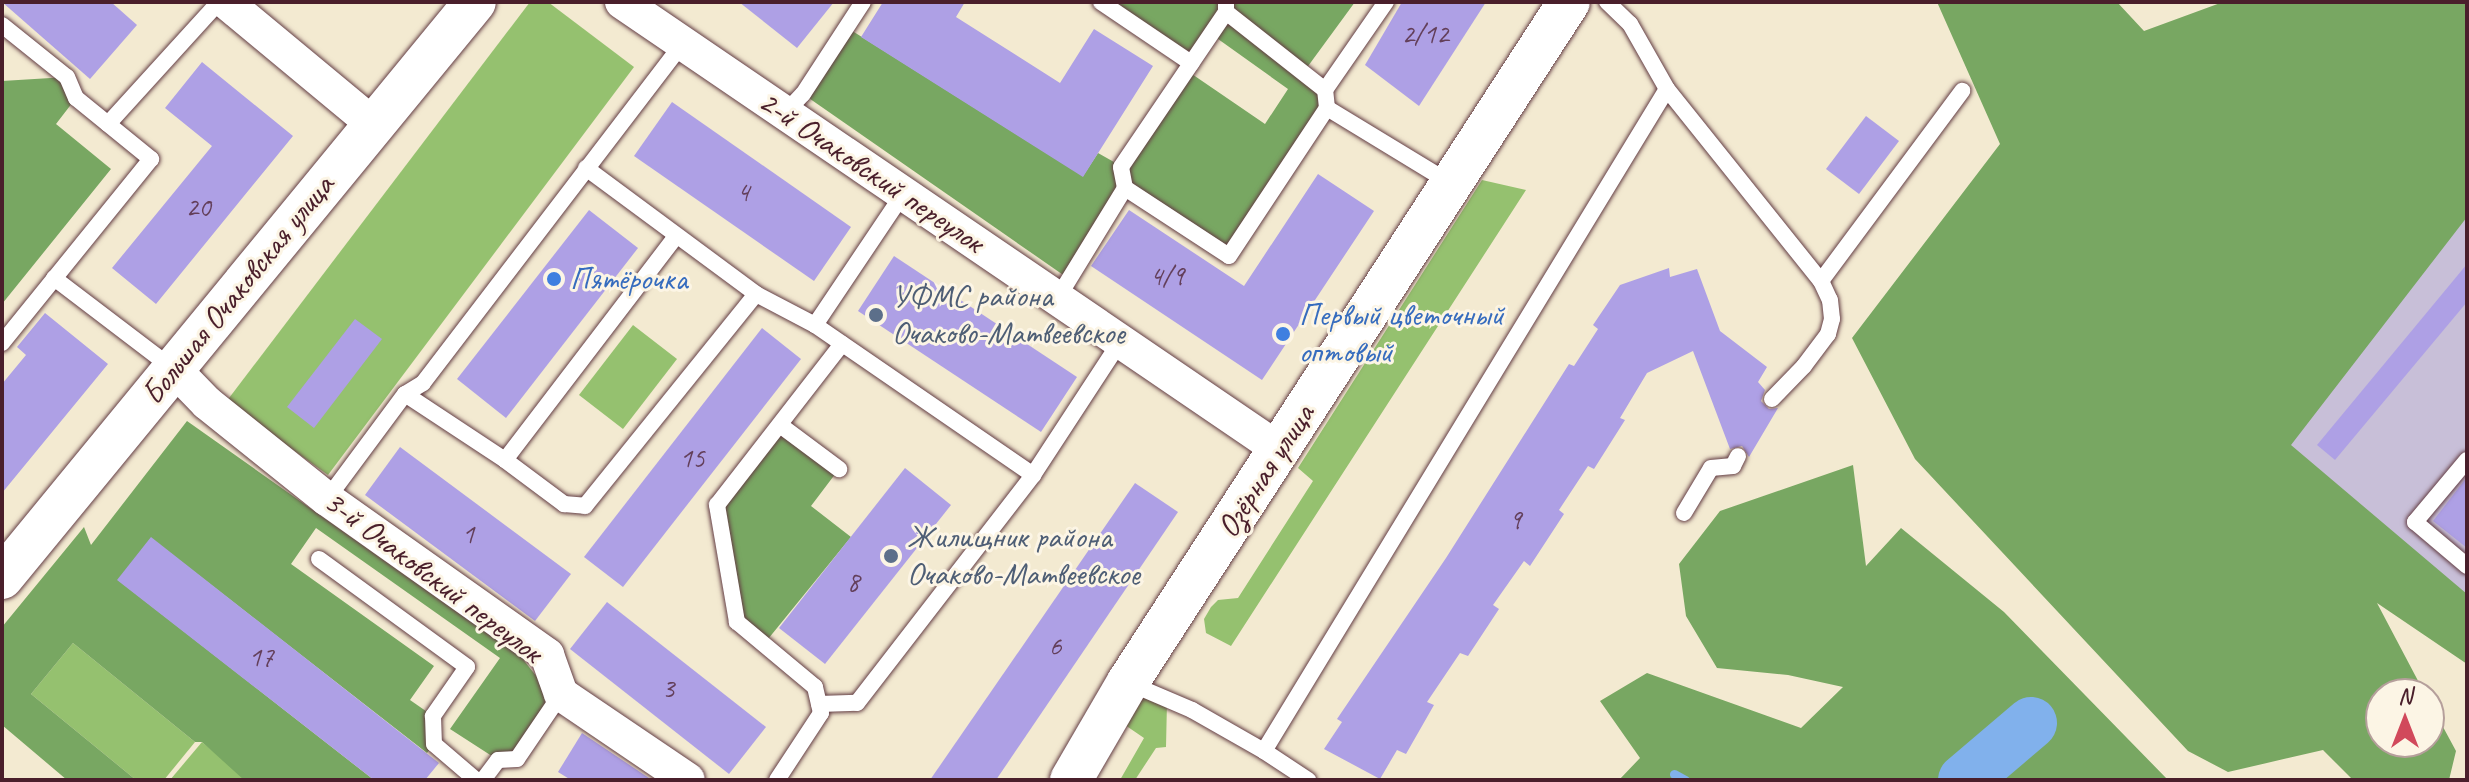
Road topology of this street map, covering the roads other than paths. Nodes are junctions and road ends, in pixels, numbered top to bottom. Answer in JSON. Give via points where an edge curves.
{"nodes":[{"id":1,"x":219,"y":2,"type":"edge"},
{"id":2,"x":226,"y":2,"type":"edge"},
{"id":3,"x":475,"y":2,"type":"edge"},
{"id":4,"x":622,"y":2,"type":"edge"},
{"id":5,"x":863,"y":2,"type":"edge"},
{"id":6,"x":1101,"y":2,"type":"edge"},
{"id":7,"x":1386,"y":2,"type":"edge"},
{"id":8,"x":1569,"y":2,"type":"edge"},
{"id":9,"x":1607,"y":2,"type":"edge"},
{"id":10,"x":1226,"y":7,"type":"edge"},
{"id":11,"x":2,"y":25,"type":"edge"},
{"id":12,"x":683,"y":43,"type":"junction"},
{"id":13,"x":1191,"y":63,"type":"junction"},
{"id":14,"x":1667,"y":89,"type":"junction"},
{"id":15,"x":1325,"y":90,"type":"junction"},
{"id":16,"x":1962,"y":91,"type":"dead end"},
{"id":17,"x":1327,"y":108,"type":"junction"},
{"id":18,"x":785,"y":113,"type":"junction"},
{"id":19,"x":108,"y":124,"type":"junction"},
{"id":20,"x":373,"y":124,"type":"junction"},
{"id":21,"x":586,"y":168,"type":"junction"},
{"id":22,"x":1452,"y":184,"type":"junction"},
{"id":23,"x":1125,"y":188,"type":"junction"},
{"id":24,"x":903,"y":194,"type":"junction"},
{"id":25,"x":676,"y":236,"type":"junction"},
{"id":26,"x":54,"y":278,"type":"junction"},
{"id":27,"x":1821,"y":281,"type":"junction"},
{"id":28,"x":756,"y":294,"type":"junction"},
{"id":29,"x":1057,"y":299,"type":"junction"},
{"id":30,"x":815,"y":325,"type":"junction"},
{"id":31,"x":1120,"y":342,"type":"junction"},
{"id":32,"x":2,"y":343,"type":"edge"},
{"id":33,"x":842,"y":344,"type":"junction"},
{"id":34,"x":174,"y":369,"type":"junction"},
{"id":35,"x":405,"y":394,"type":"junction"},
{"id":36,"x":1772,"y":399,"type":"dead end"},
{"id":37,"x":780,"y":425,"type":"junction"},
{"id":38,"x":1280,"y":450,"type":"junction"},
{"id":39,"x":1738,"y":456,"type":"dead end"},
{"id":40,"x":505,"y":460,"type":"junction"},
{"id":41,"x":2467,"y":460,"type":"edge"},
{"id":42,"x":839,"y":469,"type":"dead end"},
{"id":43,"x":1033,"y":475,"type":"junction"},
{"id":44,"x":327,"y":499,"type":"junction"},
{"id":45,"x":1684,"y":513,"type":"dead end"},
{"id":46,"x":319,"y":559,"type":"dead end"},
{"id":47,"x":2467,"y":566,"type":"edge"},
{"id":48,"x":2,"y":578,"type":"edge"},
{"id":49,"x":1128,"y":682,"type":"junction"},
{"id":50,"x":561,"y":694,"type":"junction"},
{"id":51,"x":819,"y":704,"type":"junction"},
{"id":52,"x":1264,"y":751,"type":"junction"},
{"id":53,"x":476,"y":780,"type":"edge"},
{"id":54,"x":483,"y":780,"type":"edge"},
{"id":55,"x":688,"y":780,"type":"edge"},
{"id":56,"x":777,"y":780,"type":"edge"},
{"id":57,"x":1071,"y":780,"type":"edge"},
{"id":58,"x":1308,"y":780,"type":"edge"}],
"edges":[{"from":1,"to":19,"type":"lane"},
{"from":2,"to":20,"type":"street"},
{"from":3,"to":20,"type":"street","name":"Большая Очаковская улица"},
{"from":4,"to":12,"type":"street","name":"2-й Очаковский переулок"},
{"from":5,"to":18,"type":"lane"},
{"from":6,"to":13,"type":"lane"},
{"from":7,"to":15,"type":"lane"},
{"from":8,"to":22,"type":"street","name":"Озёрная улица"},
{"from":9,"to":14,"type":"lane","via":[[1630,24]]},
{"from":10,"to":13,"type":"lane"},
{"from":10,"to":15,"type":"lane"},
{"from":11,"to":19,"type":"lane","via":[[67,77],[76,98]]},
{"from":12,"to":18,"type":"street","name":"2-й Очаковский переулок"},
{"from":12,"to":21,"type":"lane"},
{"from":13,"to":23,"type":"lane","via":[[1121,167]]},
{"from":14,"to":27,"type":"lane"},
{"from":14,"to":52,"type":"lane"},
{"from":15,"to":17,"type":"lane"},
{"from":16,"to":27,"type":"lane"},
{"from":17,"to":22,"type":"lane"},
{"from":17,"to":23,"type":"lane","via":[[1229,256]]},
{"from":18,"to":24,"type":"street","name":"2-й Очаковский переулок"},
{"from":19,"to":26,"type":"lane","via":[[151,159]]},
{"from":20,"to":34,"type":"street","name":"Большая Очаковская улица"},
{"from":21,"to":25,"type":"lane"},
{"from":21,"to":35,"type":"lane","via":[[423,383]]},
{"from":22,"to":38,"type":"street","name":"Озёрная улица"},
{"from":23,"to":29,"type":"lane"},
{"from":24,"to":29,"type":"street","name":"2-й Очаковский переулок"},
{"from":24,"to":30,"type":"lane"},
{"from":25,"to":28,"type":"lane"},
{"from":25,"to":40,"type":"lane"},
{"from":26,"to":32,"type":"lane"},
{"from":26,"to":34,"type":"lane"},
{"from":27,"to":36,"type":"lane","via":[[1830,300],[1828,334]]},
{"from":28,"to":30,"type":"lane"},
{"from":28,"to":40,"type":"lane","via":[[585,506],[564,504]]},
{"from":29,"to":31,"type":"street","name":"2-й Очаковский переулок"},
{"from":30,"to":33,"type":"lane"},
{"from":31,"to":38,"type":"street","name":"2-й Очаковский переулок"},
{"from":31,"to":43,"type":"lane"},
{"from":33,"to":37,"type":"lane"},
{"from":33,"to":43,"type":"lane"},
{"from":34,"to":44,"type":"street","name":"3-й Очаковский переулок","via":[[207,403]]},
{"from":34,"to":48,"type":"street","name":"Большая Очаковская улица"},
{"from":35,"to":40,"type":"lane"},
{"from":35,"to":44,"type":"lane"},
{"from":37,"to":42,"type":"lane"},
{"from":37,"to":51,"type":"lane","via":[[717,505],[737,622],[815,687]]},
{"from":38,"to":49,"type":"street","name":"Озёрная улица"},
{"from":39,"to":45,"type":"lane","via":[[1733,466],[1711,468]]},
{"from":41,"to":47,"type":"lane","via":[[2415,522]]},
{"from":43,"to":51,"type":"lane","via":[[857,703]]},
{"from":44,"to":50,"type":"street","name":"3-й Очаковский переулок","via":[[547,655]]},
{"from":46,"to":53,"type":"lane","via":[[467,667],[433,716],[434,744]]},
{"from":49,"to":52,"type":"lane"},
{"from":49,"to":57,"type":"street","name":"Озёрная улица"},
{"from":50,"to":54,"type":"lane","via":[[517,759],[498,760]]},
{"from":50,"to":55,"type":"street","name":"3-й Очаковский переулок"},
{"from":51,"to":56,"type":"lane","via":[[821,713]]},
{"from":52,"to":58,"type":"lane"}]}
